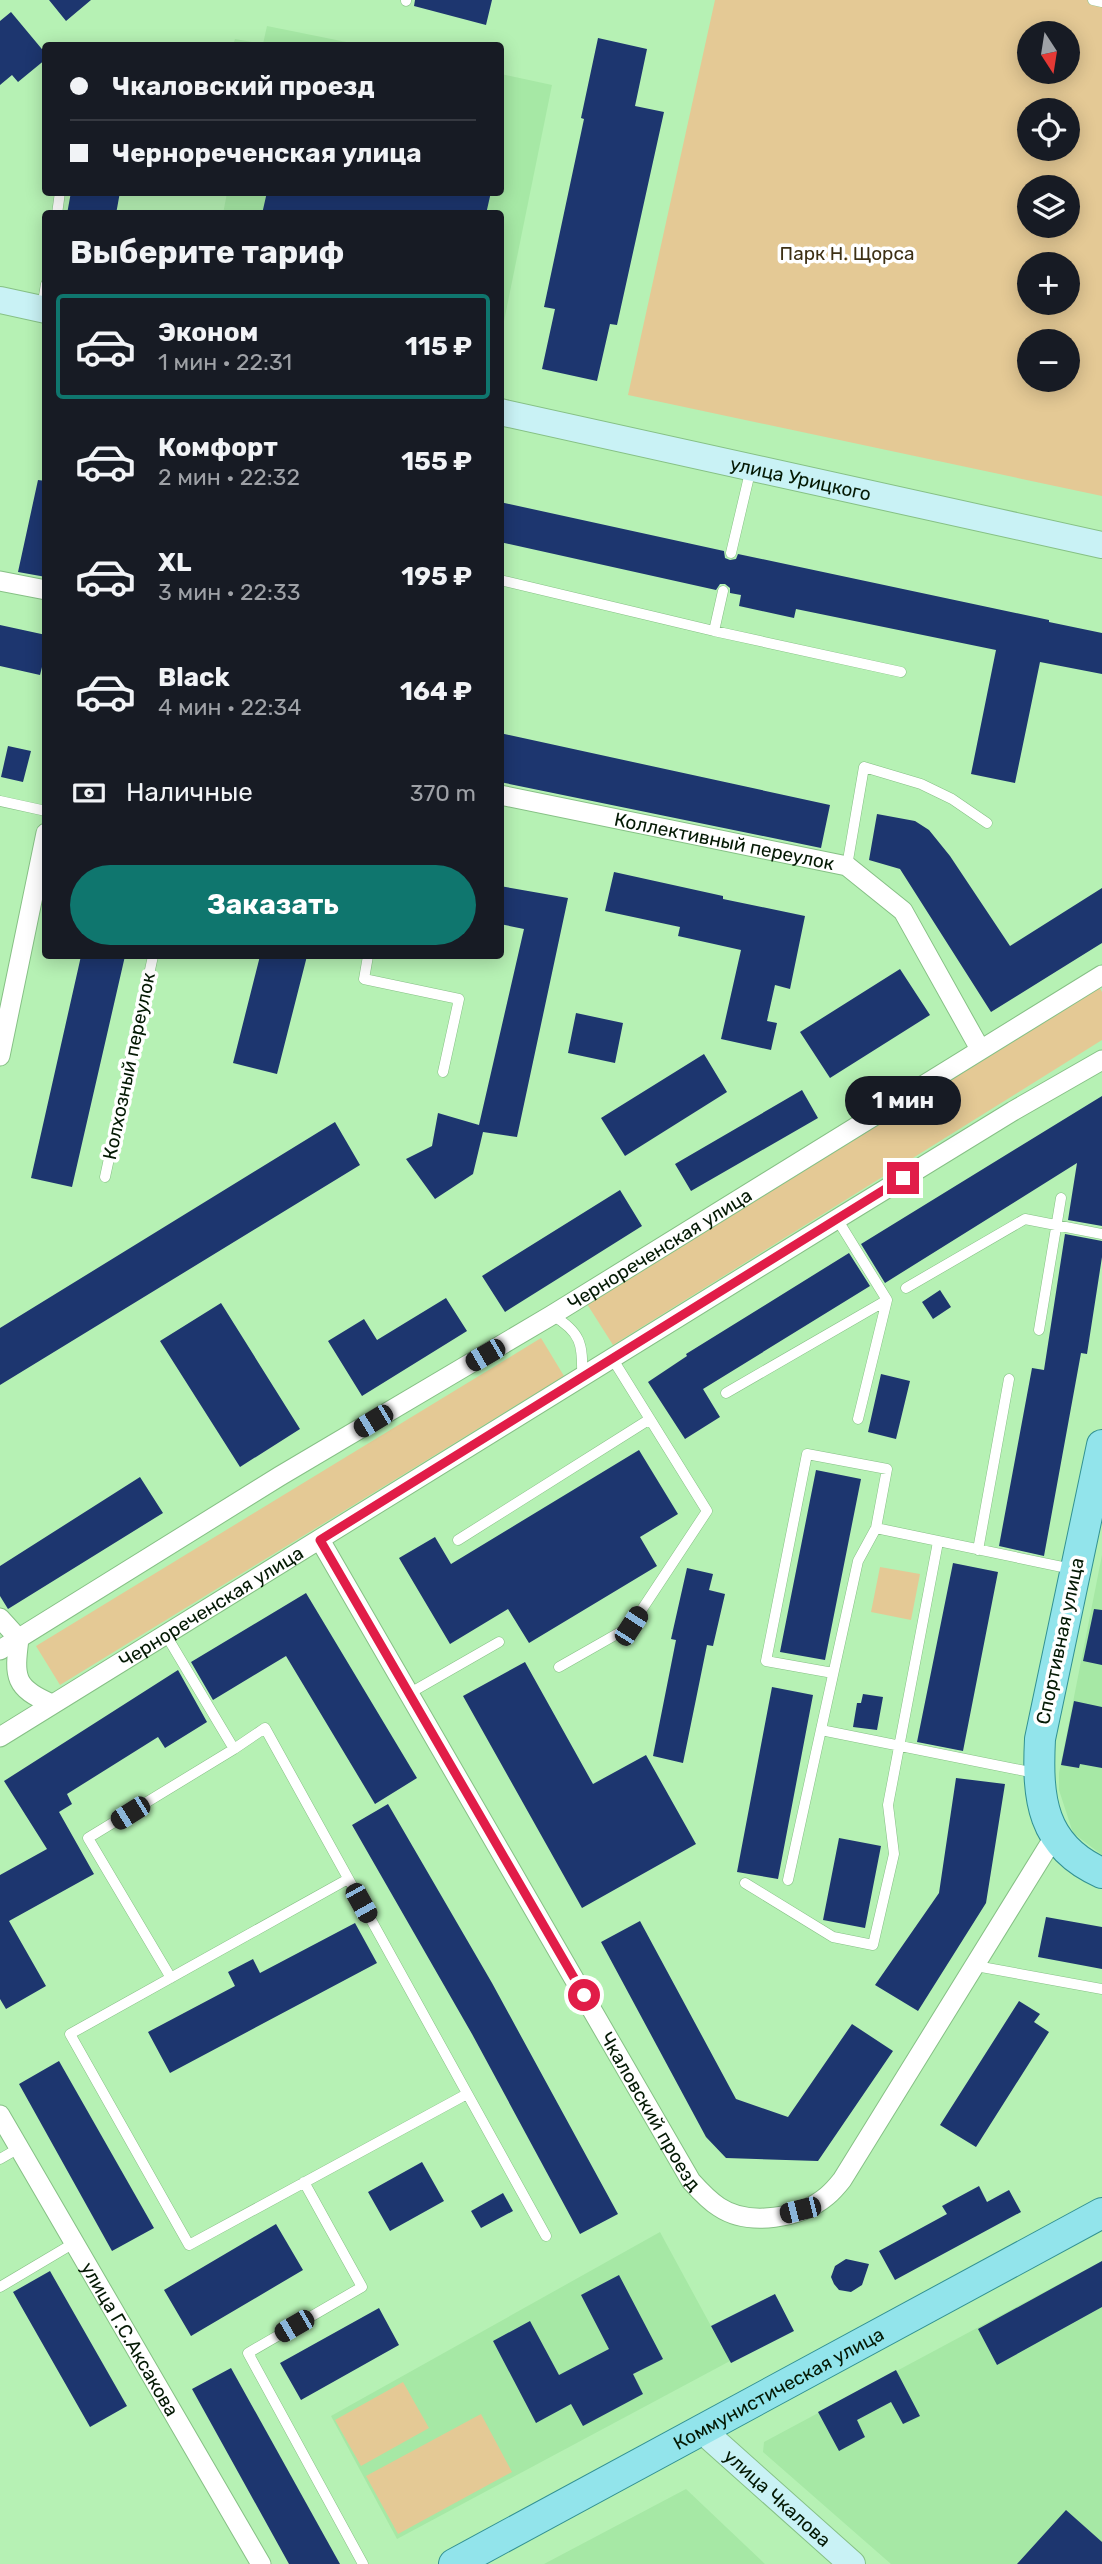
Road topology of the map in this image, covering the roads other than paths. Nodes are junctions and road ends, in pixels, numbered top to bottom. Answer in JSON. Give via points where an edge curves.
{"nodes":[{"id":1,"x":1093,"y":0,"type":"edge"},
{"id":2,"x":1102,"y":2,"type":"edge"},
{"id":3,"x":0,"y":300,"type":"edge"},
{"id":4,"x":42,"y":301,"type":"edge"},
{"id":5,"x":504,"y":413,"type":"edge"},
{"id":6,"x":751,"y":468,"type":"junction"},
{"id":7,"x":1102,"y":545,"type":"edge"},
{"id":8,"x":731,"y":553,"type":"dead end"},
{"id":9,"x":0,"y":581,"type":"edge"},
{"id":10,"x":504,"y":581,"type":"edge"},
{"id":11,"x":42,"y":589,"type":"edge"},
{"id":12,"x":723,"y":591,"type":"dead end"},
{"id":13,"x":714,"y":631,"type":"junction"},
{"id":14,"x":901,"y":672,"type":"dead end"},
{"id":15,"x":504,"y":797,"type":"edge"},
{"id":16,"x":0,"y":801,"type":"edge"},
{"id":17,"x":42,"y":810,"type":"edge"},
{"id":18,"x":987,"y":823,"type":"dead end"},
{"id":19,"x":42,"y":850,"type":"edge"},
{"id":20,"x":847,"y":866,"type":"junction"},
{"id":21,"x":152,"y":959,"type":"edge"},
{"id":22,"x":367,"y":959,"type":"edge"},
{"id":23,"x":1102,"y":975,"type":"edge"},
{"id":24,"x":4,"y":1009,"type":"edge"},
{"id":25,"x":980,"y":1049,"type":"junction"},
{"id":26,"x":0,"y":1056,"type":"edge"},
{"id":27,"x":1102,"y":1060,"type":"edge"},
{"id":28,"x":443,"y":1072,"type":"dead end"},
{"id":29,"x":105,"y":1177,"type":"dead end"},
{"id":30,"x":1060,"y":1198,"type":"dead end"},
{"id":31,"x":837,"y":1219,"type":"junction"},
{"id":32,"x":1056,"y":1226,"type":"junction"},
{"id":33,"x":1102,"y":1234,"type":"edge"},
{"id":34,"x":906,"y":1288,"type":"dead end"},
{"id":35,"x":887,"y":1300,"type":"junction"},
{"id":36,"x":552,"y":1315,"type":"junction"},
{"id":37,"x":1039,"y":1330,"type":"dead end"},
{"id":38,"x":612,"y":1358,"type":"junction"},
{"id":39,"x":582,"y":1377,"type":"junction"},
{"id":40,"x":1009,"y":1379,"type":"dead end"},
{"id":41,"x":726,"y":1393,"type":"dead end"},
{"id":42,"x":650,"y":1419,"type":"junction"},
{"id":43,"x":858,"y":1419,"type":"dead end"},
{"id":44,"x":1102,"y":1445,"type":"edge"},
{"id":45,"x":876,"y":1528,"type":"junction"},
{"id":46,"x":320,"y":1540,"type":"junction"},
{"id":47,"x":458,"y":1540,"type":"dead end"},
{"id":48,"x":938,"y":1542,"type":"junction"},
{"id":49,"x":978,"y":1550,"type":"junction"},
{"id":50,"x":1076,"y":1570,"type":"junction"},
{"id":51,"x":0,"y":1618,"type":"edge"},
{"id":52,"x":166,"y":1635,"type":"junction"},
{"id":53,"x":19,"y":1639,"type":"junction"},
{"id":54,"x":499,"y":1642,"type":"dead end"},
{"id":55,"x":0,"y":1650,"type":"edge"},
{"id":56,"x":559,"y":1667,"type":"dead end"},
{"id":57,"x":833,"y":1673,"type":"junction"},
{"id":58,"x":410,"y":1693,"type":"junction"},
{"id":59,"x":52,"y":1704,"type":"junction"},
{"id":60,"x":821,"y":1730,"type":"junction"},
{"id":61,"x":0,"y":1737,"type":"edge"},
{"id":62,"x":899,"y":1746,"type":"junction"},
{"id":63,"x":234,"y":1749,"type":"junction"},
{"id":64,"x":1042,"y":1775,"type":"junction"},
{"id":65,"x":1054,"y":1837,"type":"junction"},
{"id":66,"x":1102,"y":1873,"type":"edge"},
{"id":67,"x":348,"y":1879,"type":"junction"},
{"id":68,"x":788,"y":1880,"type":"dead end"},
{"id":69,"x":745,"y":1883,"type":"dead end"},
{"id":70,"x":976,"y":1966,"type":"junction"},
{"id":71,"x":171,"y":1978,"type":"junction"},
{"id":72,"x":1102,"y":1989,"type":"edge"},
{"id":73,"x":467,"y":2094,"type":"junction"},
{"id":74,"x":0,"y":2115,"type":"edge"},
{"id":75,"x":19,"y":2148,"type":"junction"},
{"id":76,"x":0,"y":2159,"type":"edge"},
{"id":77,"x":304,"y":2182,"type":"junction"},
{"id":78,"x":1102,"y":2213,"type":"edge"},
{"id":79,"x":546,"y":2236,"type":"dead end"},
{"id":80,"x":75,"y":2243,"type":"junction"},
{"id":81,"x":0,"y":2287,"type":"edge"},
{"id":82,"x":703,"y":2431,"type":"junction"},
{"id":83,"x":261,"y":2564,"type":"edge"},
{"id":84,"x":363,"y":2564,"type":"edge"},
{"id":85,"x":454,"y":2564,"type":"edge"},
{"id":86,"x":852,"y":2564,"type":"edge"}],
"edges":[{"from":1,"to":2,"type":"lane"},
{"from":3,"to":4,"type":"main road"},
{"from":5,"to":6,"type":"main road","name":"улица Урицкого"},
{"from":6,"to":7,"type":"main road","name":"улица Урицкого"},
{"from":6,"to":8,"type":"lane"},
{"from":9,"to":11,"type":"street"},
{"from":10,"to":13,"type":"lane"},
{"from":12,"to":13,"type":"lane"},
{"from":13,"to":14,"type":"lane"},
{"from":15,"to":20,"type":"street","name":"Коллективный переулок"},
{"from":16,"to":17,"type":"lane"},
{"from":18,"to":20,"type":"lane","via":[[921,783],[864,767]]},
{"from":19,"to":24,"type":"street"},
{"from":20,"to":25,"type":"street","name":"Коллективный переулок","via":[[903,911]]},
{"from":21,"to":29,"type":"lane","name":"Колхозный переулок"},
{"from":22,"to":28,"type":"lane","via":[[364,979],[459,999]]},
{"from":23,"to":25,"type":"street","name":"Чернореченская улица"},
{"from":24,"to":26,"type":"street"},
{"from":25,"to":36,"type":"street","name":"Чернореченская улица"},
{"from":27,"to":31,"type":"street","name":"Чернореченская улица"},
{"from":30,"to":32,"type":"lane"},
{"from":31,"to":35,"type":"lane"},
{"from":31,"to":38,"type":"street","name":"Чернореченская улица"},
{"from":32,"to":33,"type":"lane"},
{"from":32,"to":34,"type":"lane","via":[[1025,1219]]},
{"from":32,"to":37,"type":"lane"},
{"from":35,"to":41,"type":"lane"},
{"from":35,"to":43,"type":"lane"},
{"from":36,"to":39,"type":"lane","via":[[578,1336]]},
{"from":36,"to":53,"type":"street","name":"Чернореченская улица"},
{"from":38,"to":39,"type":"street","name":"Чернореченская улица"},
{"from":38,"to":42,"type":"lane"},
{"from":39,"to":46,"type":"street","name":"Чернореченская улица"},
{"from":40,"to":49,"type":"lane"},
{"from":42,"to":47,"type":"lane"},
{"from":42,"to":56,"type":"lane","via":[[706,1511],[631,1626]]},
{"from":44,"to":50,"type":"main road","name":"Спортивная улица"},
{"from":45,"to":48,"type":"lane"},
{"from":45,"to":57,"type":"lane","via":[[858,1561]]},
{"from":45,"to":57,"type":"lane","via":[[887,1469],[807,1454],[766,1661]]},
{"from":46,"to":52,"type":"street","name":"Чернореченская улица"},
{"from":46,"to":58,"type":"street","name":"Чкаловский проезд"},
{"from":48,"to":49,"type":"lane"},
{"from":48,"to":62,"type":"lane"},
{"from":49,"to":50,"type":"lane"},
{"from":50,"to":64,"type":"main road","name":"Спортивная улица","via":[[1040,1739]]},
{"from":51,"to":53,"type":"street"},
{"from":52,"to":59,"type":"street","name":"Чернореченская улица"},
{"from":52,"to":63,"type":"lane"},
{"from":53,"to":55,"type":"street","name":"Чернореченская улица"},
{"from":53,"to":59,"type":"street","via":[[16,1664],[20,1685]]},
{"from":54,"to":58,"type":"lane"},
{"from":57,"to":60,"type":"lane"},
{"from":58,"to":70,"type":"street","name":"Чкаловский проезд","via":[[691,2181],[721,2209],[746,2217],[770,2217],[827,2197]]},
{"from":59,"to":61,"type":"street","name":"Чернореченская улица"},
{"from":60,"to":62,"type":"lane"},
{"from":60,"to":68,"type":"lane"},
{"from":62,"to":64,"type":"lane"},
{"from":62,"to":69,"type":"lane","via":[[888,1805],[894,1854],[873,1945],[833,1937]]},
{"from":63,"to":67,"type":"lane","via":[[265,1728]]},
{"from":63,"to":71,"type":"lane","via":[[88,1838]]},
{"from":64,"to":65,"type":"main road","name":"Спортивная улица"},
{"from":65,"to":66,"type":"main road","via":[[1077,1859]]},
{"from":65,"to":70,"type":"street","name":"Чкаловский проезд"},
{"from":67,"to":71,"type":"lane"},
{"from":67,"to":73,"type":"lane"},
{"from":70,"to":72,"type":"lane"},
{"from":71,"to":77,"type":"lane","via":[[70,2034],[189,2245]]},
{"from":73,"to":77,"type":"lane"},
{"from":73,"to":79,"type":"lane"},
{"from":74,"to":75,"type":"street","name":"улица Г.С.Аксакова"},
{"from":75,"to":76,"type":"lane"},
{"from":75,"to":80,"type":"street","name":"улица Г.С.Аксакова"},
{"from":77,"to":84,"type":"lane","via":[[362,2287],[248,2353]]},
{"from":78,"to":82,"type":"main road","name":"Коммунистическая улица"},
{"from":80,"to":81,"type":"lane"},
{"from":80,"to":83,"type":"street","name":"улица Г.С.Аксакова"},
{"from":82,"to":85,"type":"main road","name":"Коммунистическая улица"},
{"from":82,"to":86,"type":"main road","name":"улица Чкалова"}]}
